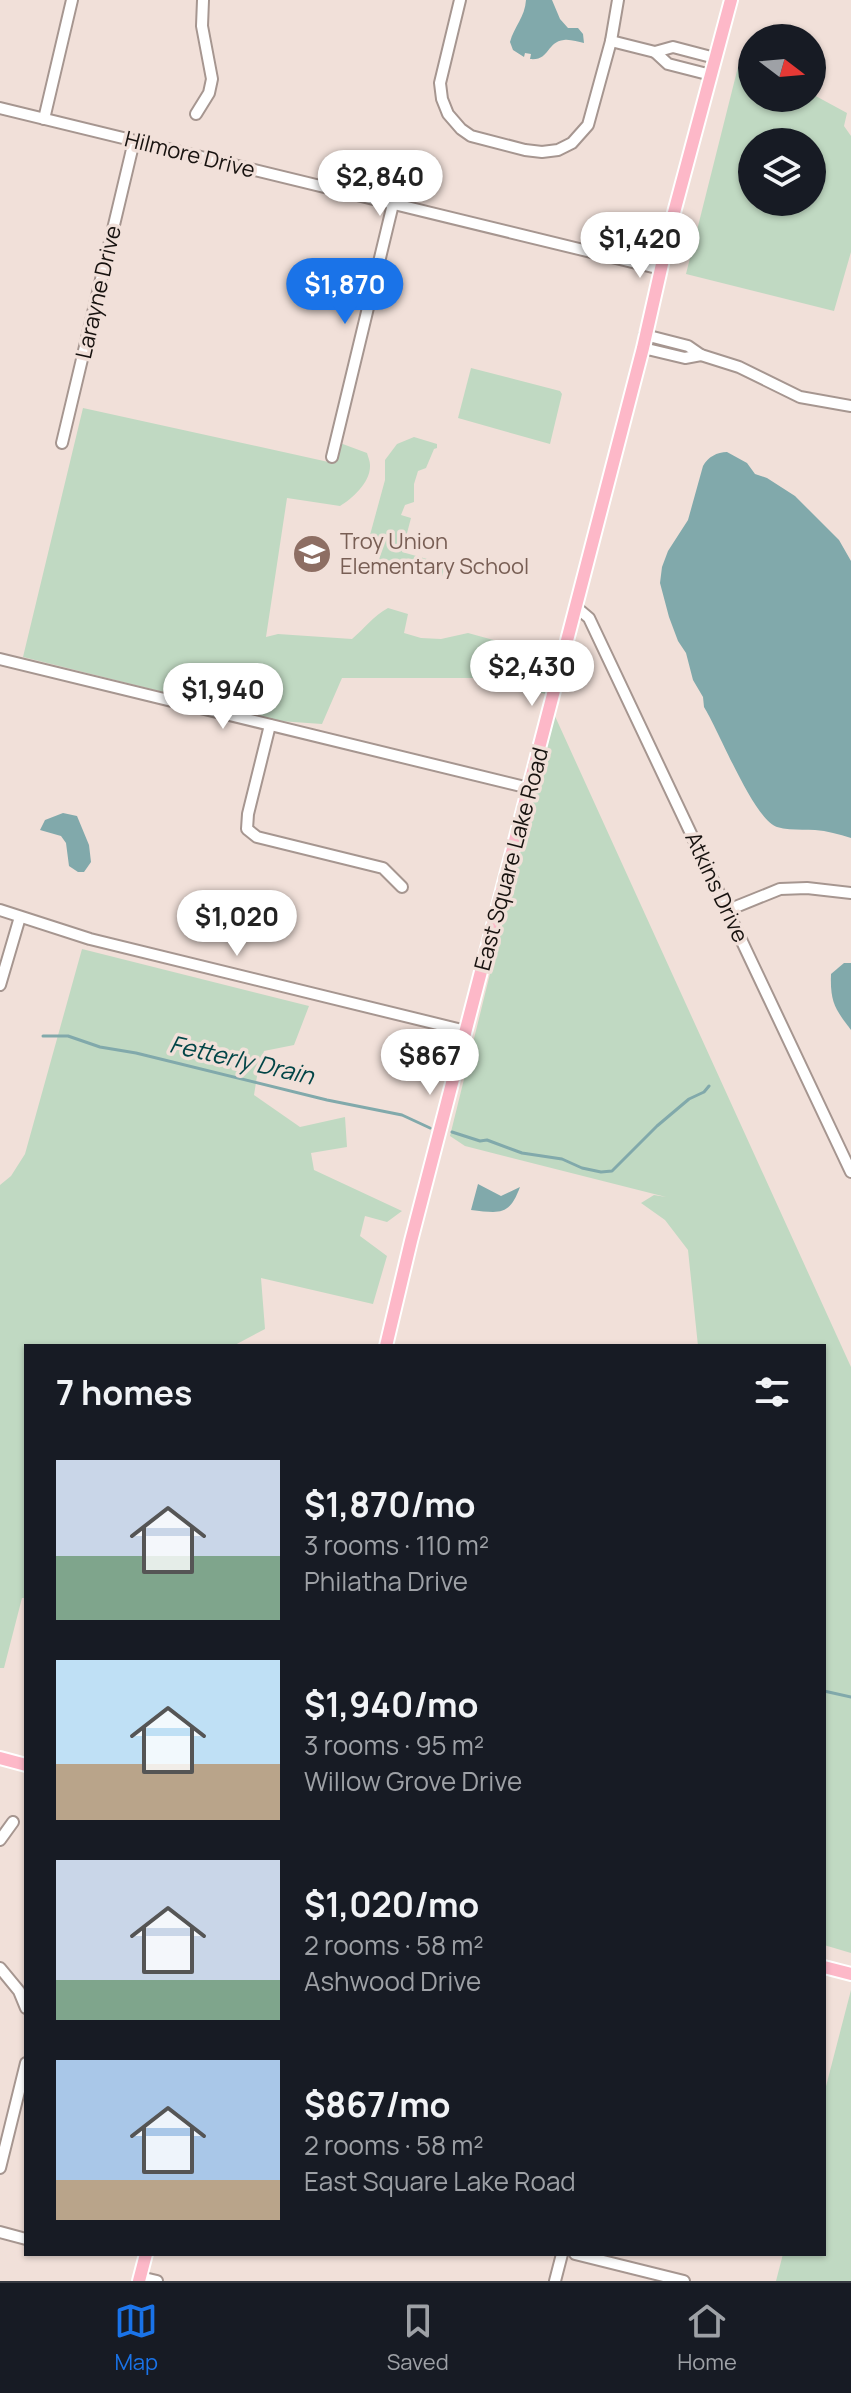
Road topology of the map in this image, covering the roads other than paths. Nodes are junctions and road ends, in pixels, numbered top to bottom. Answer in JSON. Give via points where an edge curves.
{"nodes":[{"id":1,"x":72,"y":0,"type":"edge"},
{"id":2,"x":203,"y":0,"type":"edge"},
{"id":3,"x":460,"y":0,"type":"edge"},
{"id":4,"x":618,"y":0,"type":"edge"},
{"id":5,"x":731,"y":0,"type":"edge"},
{"id":6,"x":611,"y":41,"type":"junction"},
{"id":7,"x":655,"y":52,"type":"junction"},
{"id":8,"x":715,"y":58,"type":"junction"},
{"id":9,"x":711,"y":75,"type":"junction"},
{"id":10,"x":0,"y":108,"type":"edge"},
{"id":11,"x":196,"y":114,"type":"dead end"},
{"id":12,"x":44,"y":119,"type":"junction"},
{"id":13,"x":134,"y":141,"type":"junction"},
{"id":14,"x":393,"y":204,"type":"junction"},
{"id":15,"x":661,"y":269,"type":"junction"},
{"id":16,"x":644,"y":342,"type":"junction"},
{"id":17,"x":851,"y":406,"type":"edge"},
{"id":18,"x":62,"y":443,"type":"dead end"},
{"id":19,"x":332,"y":457,"type":"dead end"},
{"id":20,"x":576,"y":607,"type":"junction"},
{"id":21,"x":0,"y":659,"type":"edge"},
{"id":22,"x":270,"y":725,"type":"junction"},
{"id":23,"x":529,"y":788,"type":"junction"},
{"id":24,"x":402,"y":887,"type":"dead end"},
{"id":25,"x":851,"y":893,"type":"edge"},
{"id":26,"x":0,"y":910,"type":"edge"},
{"id":27,"x":728,"y":910,"type":"junction"},
{"id":28,"x":20,"y":917,"type":"junction"},
{"id":29,"x":0,"y":985,"type":"edge"},
{"id":30,"x":466,"y":1031,"type":"junction"},
{"id":31,"x":851,"y":1172,"type":"edge"},
{"id":32,"x":387,"y":1344,"type":"edge"},
{"id":33,"x":0,"y":1758,"type":"edge"},
{"id":34,"x":24,"y":1764,"type":"edge"},
{"id":35,"x":13,"y":1822,"type":"dead end"},
{"id":36,"x":0,"y":1840,"type":"edge"},
{"id":37,"x":0,"y":1968,"type":"edge"},
{"id":38,"x":826,"y":1968,"type":"edge"},
{"id":39,"x":851,"y":1974,"type":"edge"},
{"id":40,"x":24,"y":2003,"type":"edge"},
{"id":41,"x":24,"y":2071,"type":"edge"},
{"id":42,"x":0,"y":2168,"type":"edge"},
{"id":43,"x":0,"y":2232,"type":"edge"},
{"id":44,"x":24,"y":2238,"type":"edge"},
{"id":45,"x":145,"y":2256,"type":"edge"},
{"id":46,"x":561,"y":2256,"type":"edge"},
{"id":47,"x":583,"y":2256,"type":"edge"},
{"id":48,"x":139,"y":2279,"type":"edge"},
{"id":49,"x":157,"y":2281,"type":"edge"},
{"id":50,"x":555,"y":2281,"type":"edge"},
{"id":51,"x":684,"y":2281,"type":"edge"}],
"edges":[{"from":1,"to":12,"type":"street"},
{"from":2,"to":11,"type":"street","via":[[212,79]]},
{"from":3,"to":6,"type":"street","via":[[441,75],[442,99],[452,121],[487,141],[542,152],[578,138],[591,118]]},
{"from":4,"to":6,"type":"street"},
{"from":5,"to":8,"type":"main road","name":"East Square Lake Road"},
{"from":6,"to":7,"type":"street"},
{"from":7,"to":8,"type":"street","via":[[673,47]]},
{"from":7,"to":9,"type":"street","via":[[668,64]]},
{"from":8,"to":9,"type":"main road","name":"East Square Lake Road"},
{"from":9,"to":15,"type":"main road","name":"East Square Lake Road"},
{"from":10,"to":12,"type":"street","name":"Hilmore Drive"},
{"from":12,"to":13,"type":"street","name":"Hilmore Drive"},
{"from":13,"to":14,"type":"street","name":"Hilmore Drive"},
{"from":13,"to":18,"type":"street","name":"Larayne Drive"},
{"from":14,"to":15,"type":"street","name":"Hilmore Drive"},
{"from":14,"to":19,"type":"street"},
{"from":15,"to":16,"type":"main road","name":"East Square Lake Road"},
{"from":16,"to":17,"type":"street","via":[[685,358],[701,355],[739,367],[800,397]]},
{"from":16,"to":20,"type":"main road","name":"East Square Lake Road"},
{"from":20,"to":23,"type":"main road","name":"East Square Lake Road"},
{"from":20,"to":27,"type":"street","name":"Atkins Drive","via":[[589,618]]},
{"from":21,"to":22,"type":"street"},
{"from":22,"to":23,"type":"street"},
{"from":22,"to":24,"type":"street","via":[[247,829],[257,837],[383,868]]},
{"from":23,"to":30,"type":"main road","name":"East Square Lake Road"},
{"from":25,"to":27,"type":"street","via":[[780,889]]},
{"from":26,"to":28,"type":"street"},
{"from":27,"to":31,"type":"street","name":"Atkins Drive"},
{"from":28,"to":29,"type":"street"},
{"from":28,"to":30,"type":"street","via":[[105,943]]},
{"from":30,"to":32,"type":"main road","name":"East Square Lake Road"},
{"from":33,"to":34,"type":"main road"},
{"from":35,"to":36,"type":"street"},
{"from":37,"to":40,"type":"street"},
{"from":38,"to":39,"type":"main road"},
{"from":41,"to":42,"type":"street"},
{"from":43,"to":44,"type":"street"},
{"from":45,"to":48,"type":"main road"},
{"from":46,"to":50,"type":"street"},
{"from":47,"to":51,"type":"street"},
{"from":48,"to":49,"type":"street"}]}
